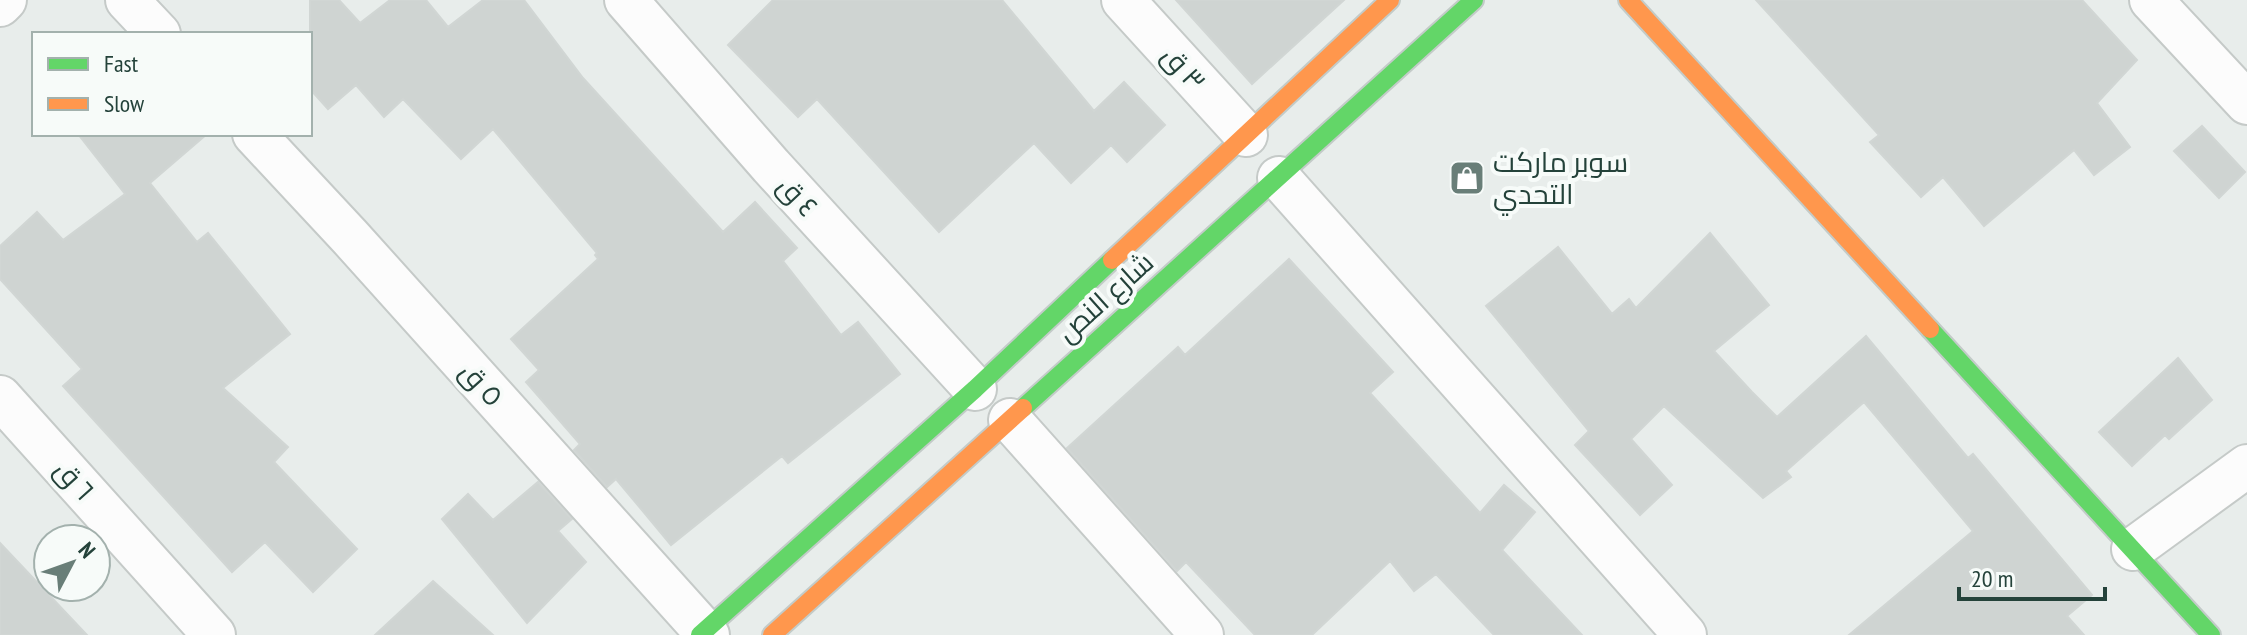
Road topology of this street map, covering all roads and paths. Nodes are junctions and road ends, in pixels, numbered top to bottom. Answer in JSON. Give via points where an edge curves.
{"nodes":[{"id":1,"x":5,"y":0,"type":"edge"},
{"id":2,"x":127,"y":0,"type":"edge"},
{"id":3,"x":626,"y":0,"type":"edge"},
{"id":4,"x":1123,"y":0,"type":"edge"},
{"id":5,"x":1390,"y":0,"type":"edge"},
{"id":6,"x":1474,"y":0,"type":"edge"},
{"id":7,"x":1628,"y":0,"type":"edge"},
{"id":8,"x":2151,"y":0,"type":"edge"},
{"id":9,"x":0,"y":5,"type":"edge"},
{"id":10,"x":157,"y":32,"type":"edge"},
{"id":11,"x":2247,"y":103,"type":"edge"},
{"id":12,"x":1246,"y":135,"type":"junction"},
{"id":13,"x":256,"y":136,"type":"edge"},
{"id":14,"x":1279,"y":178,"type":"junction"},
{"id":15,"x":975,"y":389,"type":"junction"},
{"id":16,"x":0,"y":397,"type":"edge"},
{"id":17,"x":1010,"y":420,"type":"junction"},
{"id":18,"x":2247,"y":466,"type":"edge"},
{"id":19,"x":2133,"y":549,"type":"junction"},
{"id":20,"x":704,"y":634,"type":"edge"},
{"id":21,"x":214,"y":635,"type":"edge"},
{"id":22,"x":772,"y":635,"type":"edge"},
{"id":23,"x":1202,"y":635,"type":"edge"},
{"id":24,"x":1685,"y":635,"type":"edge"},
{"id":25,"x":2211,"y":635,"type":"edge"}],
"edges":[{"from":1,"to":9,"type":"street"},
{"from":2,"to":10,"type":"street"},
{"from":3,"to":15,"type":"street","name":"٤ ق"},
{"from":4,"to":12,"type":"street","name":"٣ ق"},
{"from":5,"to":12,"type":"main road","name":"شارع النص"},
{"from":6,"to":14,"type":"main road","name":"شارع النص"},
{"from":7,"to":19,"type":"main road"},
{"from":8,"to":11,"type":"street"},
{"from":12,"to":15,"type":"main road","name":"شارع النص"},
{"from":13,"to":20,"type":"street","name":"٥ ق"},
{"from":14,"to":17,"type":"main road","name":"شارع النص"},
{"from":14,"to":24,"type":"street"},
{"from":15,"to":20,"type":"main road","name":"شارع النص"},
{"from":16,"to":21,"type":"street","name":"٦ ق"},
{"from":17,"to":22,"type":"main road","name":"شارع النص"},
{"from":17,"to":23,"type":"street"},
{"from":18,"to":19,"type":"street"},
{"from":19,"to":25,"type":"main road"}]}
